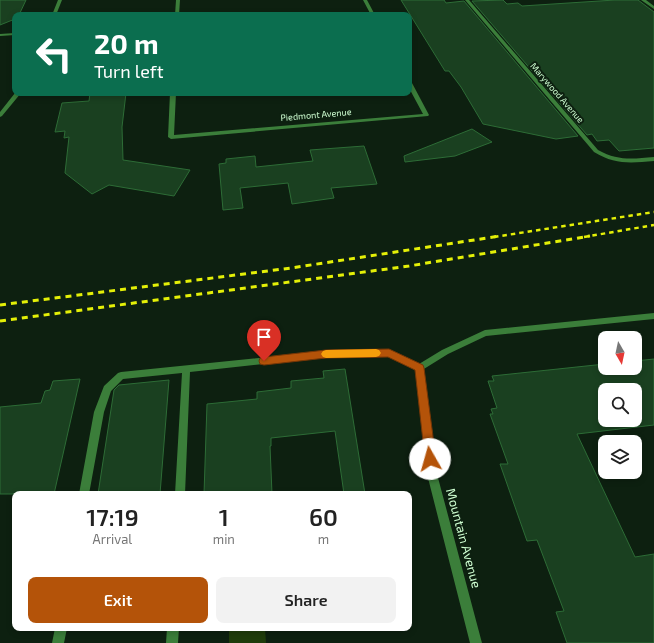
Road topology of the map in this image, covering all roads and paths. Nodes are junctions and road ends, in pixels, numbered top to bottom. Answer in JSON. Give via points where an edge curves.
{"nodes":[{"id":1,"x":60,"y":0,"type":"edge"},
{"id":2,"x":178,"y":0,"type":"edge"},
{"id":3,"x":365,"y":0,"type":"edge"},
{"id":4,"x":467,"y":0,"type":"edge"},
{"id":5,"x":643,"y":0,"type":"edge"},
{"id":6,"x":654,"y":8,"type":"edge"},
{"id":7,"x":55,"y":12,"type":"edge"},
{"id":8,"x":177,"y":12,"type":"edge"},
{"id":9,"x":371,"y":12,"type":"edge"},
{"id":10,"x":12,"y":34,"type":"edge"},
{"id":11,"x":0,"y":35,"type":"edge"},
{"id":12,"x":412,"y":89,"type":"edge"},
{"id":13,"x":16,"y":96,"type":"edge"},
{"id":14,"x":173,"y":96,"type":"edge"},
{"id":15,"x":0,"y":115,"type":"edge"},
{"id":16,"x":654,"y":159,"type":"edge"},
{"id":17,"x":654,"y":316,"type":"edge"},
{"id":18,"x":419,"y":368,"type":"junction"},
{"id":19,"x":186,"y":370,"type":"junction"},
{"id":20,"x":85,"y":491,"type":"edge"},
{"id":21,"x":180,"y":491,"type":"edge"},
{"id":22,"x":60,"y":631,"type":"edge"},
{"id":23,"x":173,"y":631,"type":"edge"},
{"id":24,"x":58,"y":643,"type":"edge"},
{"id":25,"x":172,"y":643,"type":"edge"},
{"id":26,"x":476,"y":643,"type":"edge"}],
"edges":[{"from":1,"to":7,"type":"street"},
{"from":2,"to":8,"type":"street"},
{"from":3,"to":9,"type":"street"},
{"from":4,"to":16,"type":"street","name":"Marywood Avenue","via":[[596,151],[608,159],[627,162]]},
{"from":5,"to":6,"type":"street"},
{"from":10,"to":11,"type":"street"},
{"from":12,"to":14,"type":"street","name":"Piedmont Avenue","via":[[426,115],[171,136]]},
{"from":13,"to":15,"type":"street"},
{"from":17,"to":18,"type":"street","via":[[485,333]]},
{"from":18,"to":19,"type":"street","via":[[389,353],[326,354]]},
{"from":18,"to":26,"type":"street","name":"Mountain Avenue","via":[[432,474]]},
{"from":19,"to":20,"type":"street","via":[[121,376],[107,389],[99,412]]},
{"from":19,"to":21,"type":"street"},
{"from":22,"to":24,"type":"street"},
{"from":23,"to":25,"type":"street"}]}
